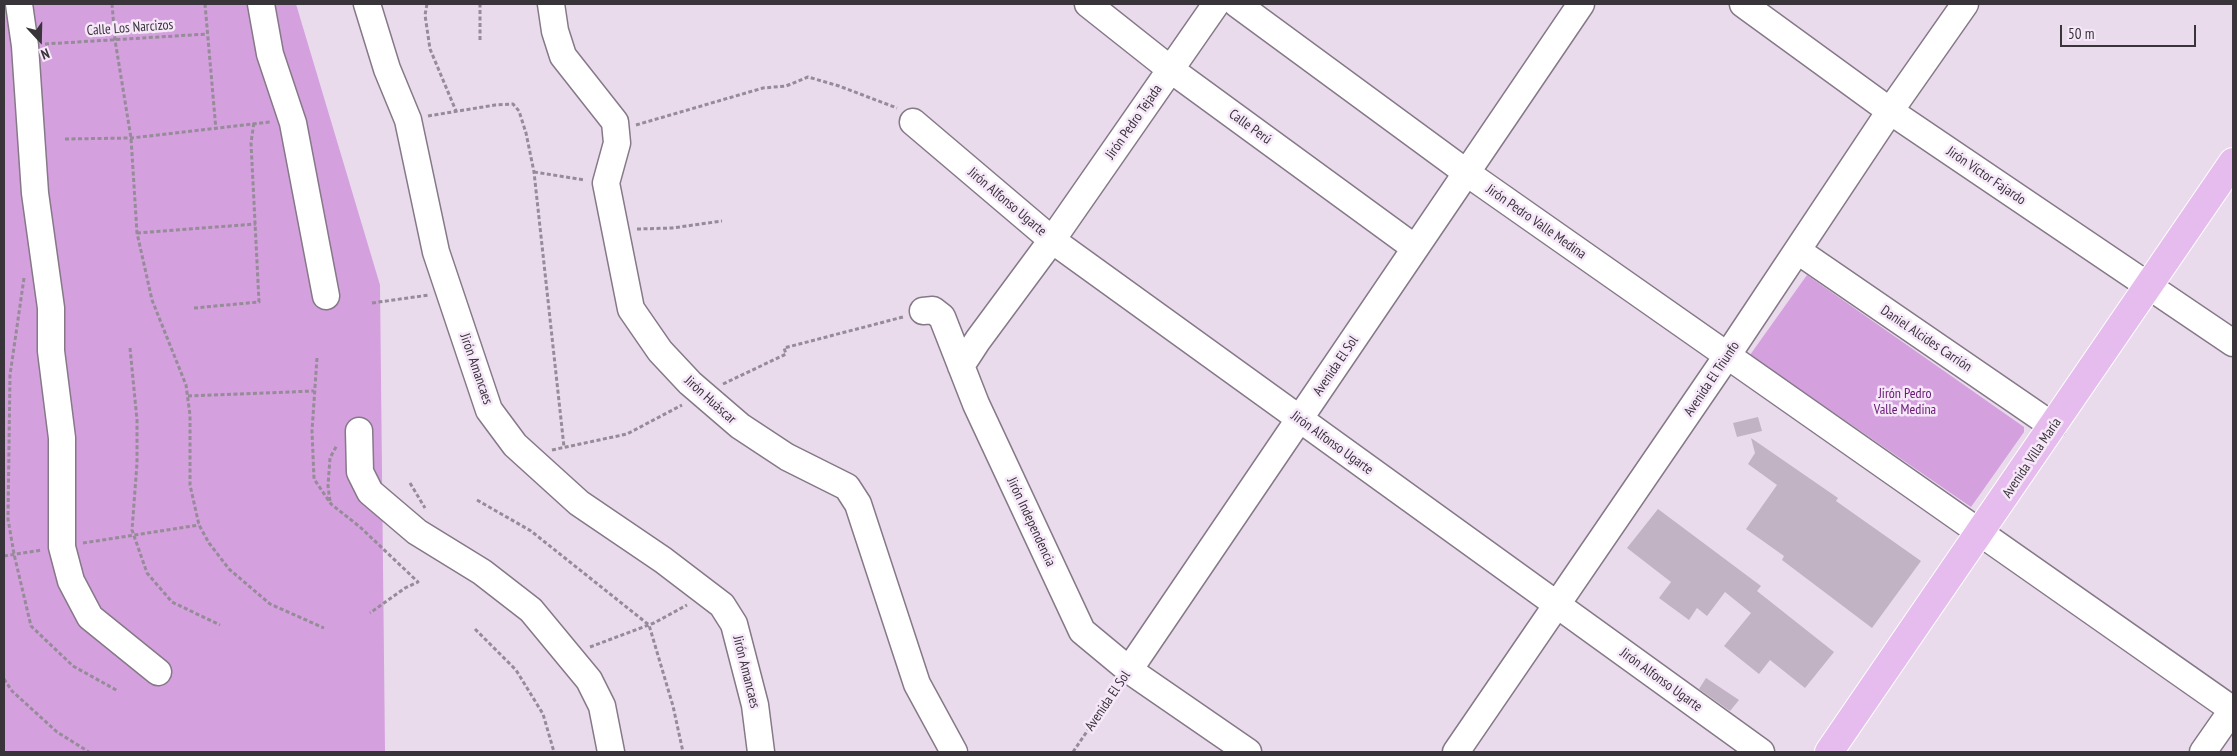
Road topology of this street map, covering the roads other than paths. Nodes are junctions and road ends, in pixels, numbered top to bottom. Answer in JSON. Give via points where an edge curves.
{"nodes":[{"id":1,"x":19,"y":4,"type":"edge"},
{"id":2,"x":261,"y":4,"type":"edge"},
{"id":3,"x":367,"y":4,"type":"edge"},
{"id":4,"x":551,"y":4,"type":"edge"},
{"id":5,"x":1088,"y":4,"type":"edge"},
{"id":6,"x":1216,"y":4,"type":"edge"},
{"id":7,"x":1237,"y":4,"type":"edge"},
{"id":8,"x":1581,"y":4,"type":"edge"},
{"id":9,"x":1743,"y":4,"type":"edge"},
{"id":10,"x":1965,"y":4,"type":"edge"},
{"id":11,"x":1170,"y":69,"type":"junction"},
{"id":12,"x":1890,"y":111,"type":"junction"},
{"id":13,"x":913,"y":122,"type":"road end"},
{"id":14,"x":2233,"y":162,"type":"edge"},
{"id":15,"x":1467,"y":173,"type":"junction"},
{"id":16,"x":1052,"y":240,"type":"junction"},
{"id":17,"x":1415,"y":248,"type":"junction"},
{"id":18,"x":1798,"y":251,"type":"junction"},
{"id":19,"x":2149,"y":287,"type":"junction"},
{"id":20,"x":326,"y":296,"type":"dead end"},
{"id":21,"x":923,"y":311,"type":"dead end"},
{"id":22,"x":2233,"y":343,"type":"edge"},
{"id":23,"x":1727,"y":356,"type":"junction"},
{"id":24,"x":961,"y":366,"type":"junction"},
{"id":25,"x":1299,"y":419,"type":"junction"},
{"id":26,"x":2053,"y":426,"type":"junction"},
{"id":27,"x":359,"y":430,"type":"road end"},
{"id":28,"x":1980,"y":534,"type":"junction"},
{"id":29,"x":1556,"y":606,"type":"junction"},
{"id":30,"x":1129,"y":670,"type":"junction"},
{"id":31,"x":158,"y":672,"type":"dead end"},
{"id":32,"x":2233,"y":710,"type":"edge"},
{"id":33,"x":611,"y":752,"type":"edge"},
{"id":34,"x":760,"y":752,"type":"edge"},
{"id":35,"x":954,"y":752,"type":"edge"},
{"id":36,"x":1248,"y":752,"type":"edge"},
{"id":37,"x":1456,"y":752,"type":"edge"},
{"id":38,"x":1761,"y":752,"type":"edge"},
{"id":39,"x":1829,"y":752,"type":"edge"},
{"id":40,"x":2202,"y":752,"type":"edge"}],
"edges":[{"from":1,"to":31,"type":"street","via":[[35,193],[51,308],[51,350],[62,438],[62,546],[71,581],[90,616]]},
{"from":2,"to":20,"type":"street","via":[[270,54],[293,123]]},
{"from":3,"to":34,"type":"street","name":"Jirón Amancaes","via":[[387,69],[408,120],[436,252],[489,410],[515,444],[579,503],[664,560],[722,605],[734,624],[755,705]]},
{"from":4,"to":35,"type":"street","name":"Jirón Huáscar","via":[[563,56],[615,122],[617,143],[606,183],[630,308],[660,351],[684,377],[740,426],[787,457],[847,487],[858,504],[916,684]]},
{"from":5,"to":11,"type":"street","name":"Calle Perú"},
{"from":6,"to":11,"type":"street","name":"Jirón Pedro Tejada"},
{"from":7,"to":15,"type":"street","name":"Jirón Pedro Valle Medina"},
{"from":8,"to":15,"type":"street","name":"Avenida El Sol"},
{"from":9,"to":12,"type":"street","name":"Jirón Víctor Fajardo"},
{"from":10,"to":12,"type":"street","name":"Avenida El Triunfo"},
{"from":11,"to":16,"type":"street","name":"Jirón Pedro Tejada"},
{"from":11,"to":17,"type":"street","name":"Calle Perú"},
{"from":12,"to":18,"type":"street","name":"Avenida El Triunfo"},
{"from":12,"to":19,"type":"street","name":"Jirón Víctor Fajardo"},
{"from":13,"to":16,"type":"street","name":"Jirón Alfonso Ugarte"},
{"from":14,"to":19,"type":"main road","name":"Avenida Villa María"},
{"from":15,"to":17,"type":"street","name":"Avenida El Sol"},
{"from":15,"to":23,"type":"street","name":"Jirón Pedro Valle Medina"},
{"from":16,"to":24,"type":"street"},
{"from":16,"to":25,"type":"street","name":"Jirón Alfonso Ugarte"},
{"from":17,"to":25,"type":"street","name":"Avenida El Sol"},
{"from":18,"to":23,"type":"street","name":"Avenida El Triunfo"},
{"from":18,"to":26,"type":"street","name":"Daniel Alcides Carrión"},
{"from":19,"to":22,"type":"street","name":"Jirón Víctor Fajardo"},
{"from":19,"to":26,"type":"main road","name":"Avenida Villa María"},
{"from":21,"to":24,"type":"street","name":"Jirón Independencia","via":[[933,310],[942,317]]},
{"from":23,"to":28,"type":"street","name":"Jirón Pedro Valle Medina"},
{"from":23,"to":29,"type":"street","name":"Avenida El Triunfo"},
{"from":24,"to":30,"type":"street","name":"Jirón Independencia","via":[[1082,631]]},
{"from":25,"to":29,"type":"street","name":"Jirón Alfonso Ugarte"},
{"from":25,"to":30,"type":"street","name":"Avenida El Sol"},
{"from":26,"to":28,"type":"main road","name":"Avenida Villa María"},
{"from":27,"to":33,"type":"street","via":[[360,472],[370,492],[417,532],[482,572],[531,610],[589,680],[602,706]]},
{"from":28,"to":32,"type":"street","name":"Jirón Pedro Valle Medina"},
{"from":28,"to":39,"type":"main road","name":"Avenida Villa María"},
{"from":29,"to":37,"type":"street","name":"Avenida El Triunfo"},
{"from":29,"to":38,"type":"street","name":"Jirón Alfonso Ugarte"},
{"from":30,"to":36,"type":"street","name":"Jirón Independencia"},
{"from":32,"to":40,"type":"street"}]}
